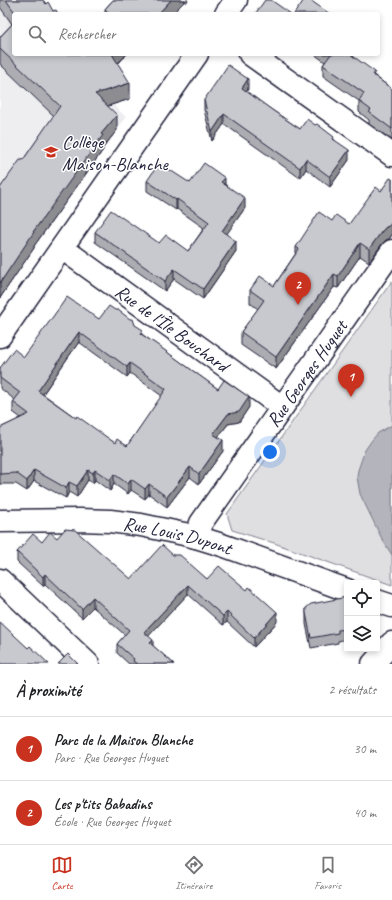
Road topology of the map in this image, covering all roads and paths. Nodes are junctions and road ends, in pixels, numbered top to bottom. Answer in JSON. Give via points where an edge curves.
{"nodes":[{"id":1,"x":236,"y":0,"type":"edge"},
{"id":2,"x":227,"y":12,"type":"edge"},
{"id":3,"x":196,"y":56,"type":"edge"},
{"id":4,"x":253,"y":56,"type":"edge"},
{"id":5,"x":392,"y":155,"type":"edge"},
{"id":6,"x":62,"y":248,"type":"junction"},
{"id":7,"x":392,"y":251,"type":"edge"},
{"id":8,"x":0,"y":336,"type":"edge"},
{"id":9,"x":282,"y":407,"type":"junction"},
{"id":10,"x":0,"y":521,"type":"edge"},
{"id":11,"x":196,"y":537,"type":"junction"},
{"id":12,"x":0,"y":580,"type":"edge"},
{"id":13,"x":344,"y":589,"type":"edge"},
{"id":14,"x":380,"y":602,"type":"edge"},
{"id":15,"x":392,"y":606,"type":"edge"},
{"id":16,"x":392,"y":643,"type":"edge"},
{"id":17,"x":88,"y":664,"type":"edge"},
{"id":18,"x":373,"y":664,"type":"edge"}],
"edges":[{"from":1,"to":2,"type":"street"},
{"from":3,"to":6,"type":"street"},
{"from":4,"to":5,"type":"street"},
{"from":6,"to":8,"type":"street"},
{"from":6,"to":9,"type":"street","name":"Rue de l'Île Bouchard"},
{"from":7,"to":9,"type":"street","name":"Rue Georges Huguet"},
{"from":9,"to":11,"type":"street","name":"Rue Georges Huguet","via":[[201,523]]},
{"from":10,"to":11,"type":"street","name":"Rue Louis Dupont","via":[[110,521]]},
{"from":11,"to":13,"type":"street","name":"Rue Louis Dupont"},
{"from":12,"to":17,"type":"street"},
{"from":14,"to":15,"type":"street"},
{"from":16,"to":18,"type":"street"}]}
